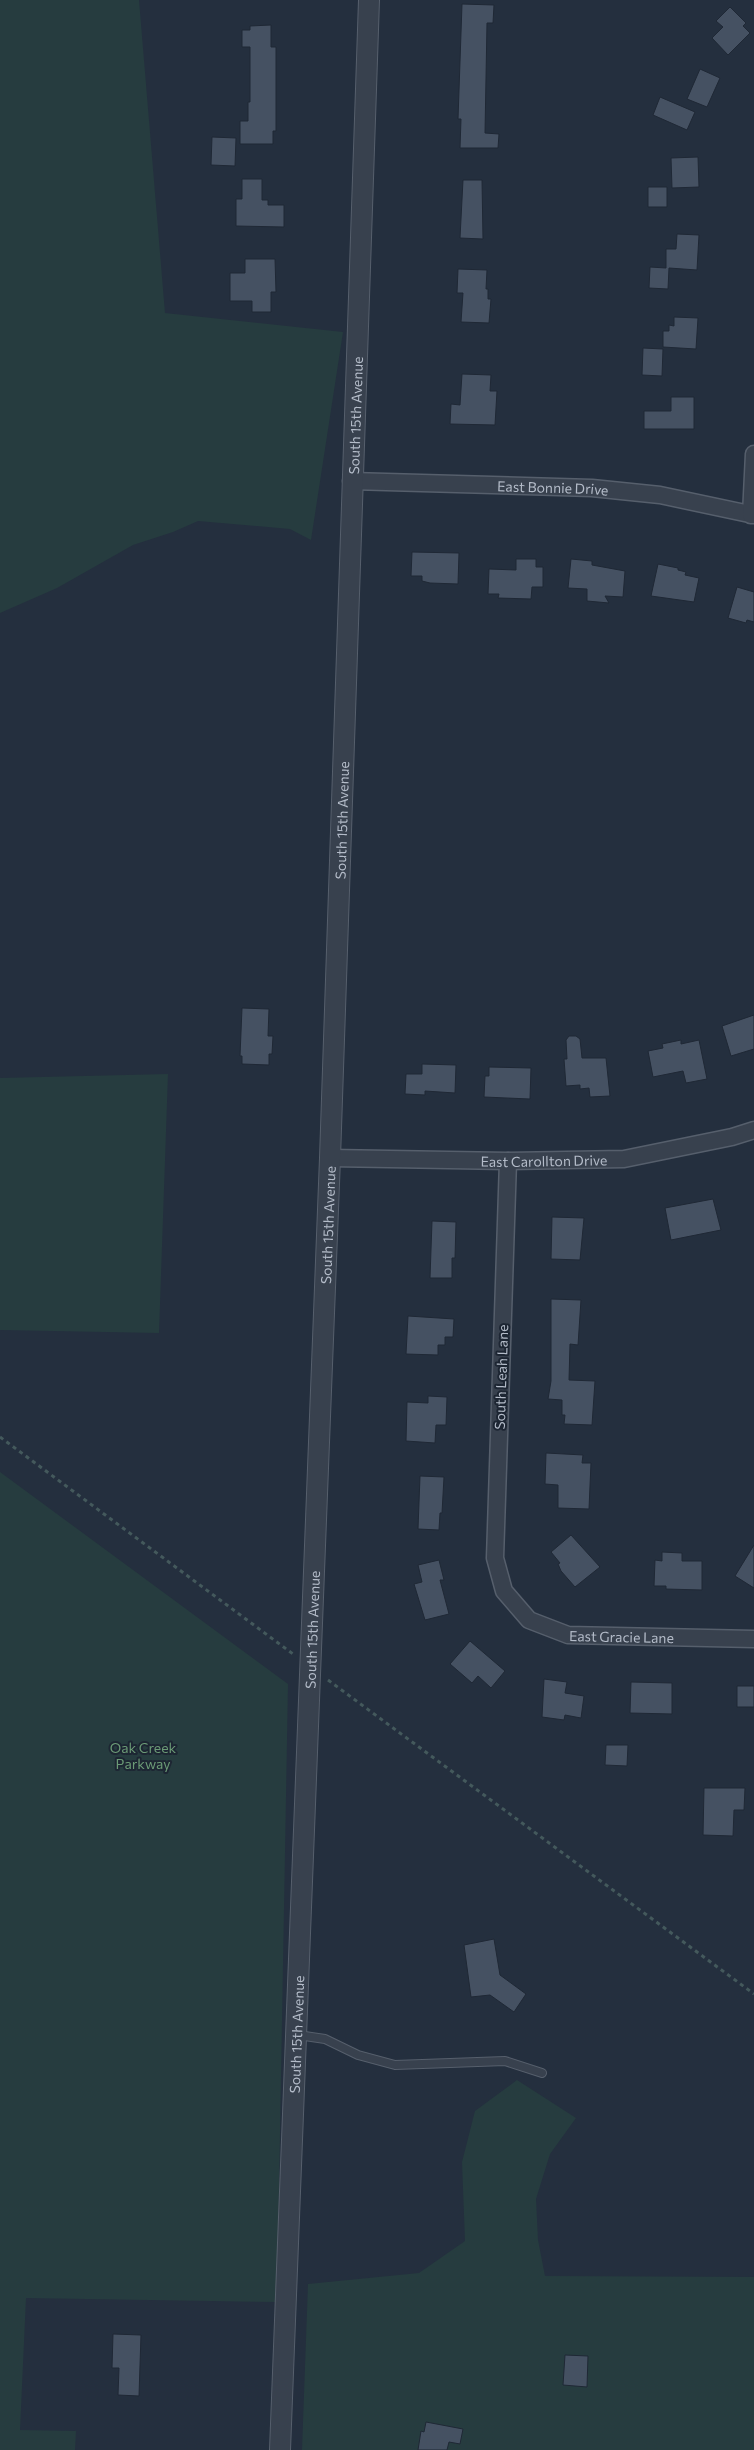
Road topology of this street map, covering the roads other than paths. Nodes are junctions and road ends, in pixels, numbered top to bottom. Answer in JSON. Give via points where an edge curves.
{"nodes":[{"id":1,"x":369,"y":0,"type":"edge"},
{"id":2,"x":754,"y":454,"type":"edge"},
{"id":3,"x":351,"y":481,"type":"junction"},
{"id":4,"x":753,"y":515,"type":"edge"},
{"id":5,"x":754,"y":1130,"type":"edge"},
{"id":6,"x":330,"y":1158,"type":"junction"},
{"id":7,"x":508,"y":1161,"type":"junction"},
{"id":8,"x":504,"y":1591,"type":"joint"},
{"id":9,"x":754,"y":1639,"type":"edge"},
{"id":10,"x":296,"y":2035,"type":"junction"},
{"id":11,"x":542,"y":2074,"type":"dead end"},
{"id":12,"x":280,"y":2450,"type":"edge"}],
"edges":[{"from":1,"to":3,"type":"street","name":"South 15th Avenue"},
{"from":2,"to":4,"type":"street"},
{"from":3,"to":4,"type":"street","name":"East Bonnie Drive","via":[[592,488],[660,495]]},
{"from":3,"to":6,"type":"street","name":"South 15th Avenue"},
{"from":5,"to":7,"type":"street","name":"East Carollton Drive","via":[[624,1159]]},
{"from":6,"to":7,"type":"street","name":"East Carollton Drive"},
{"from":6,"to":10,"type":"street","name":"South 15th Avenue"},
{"from":7,"to":8,"type":"street","name":"South Leah Lane","via":[[495,1558]]},
{"from":8,"to":9,"type":"street","name":"East Gracie Lane","via":[[530,1620],[568,1635]]},
{"from":10,"to":11,"type":"lane","via":[[325,2039],[358,2055],[395,2065],[505,2061]]},
{"from":10,"to":12,"type":"street","name":"South 15th Avenue"}]}
